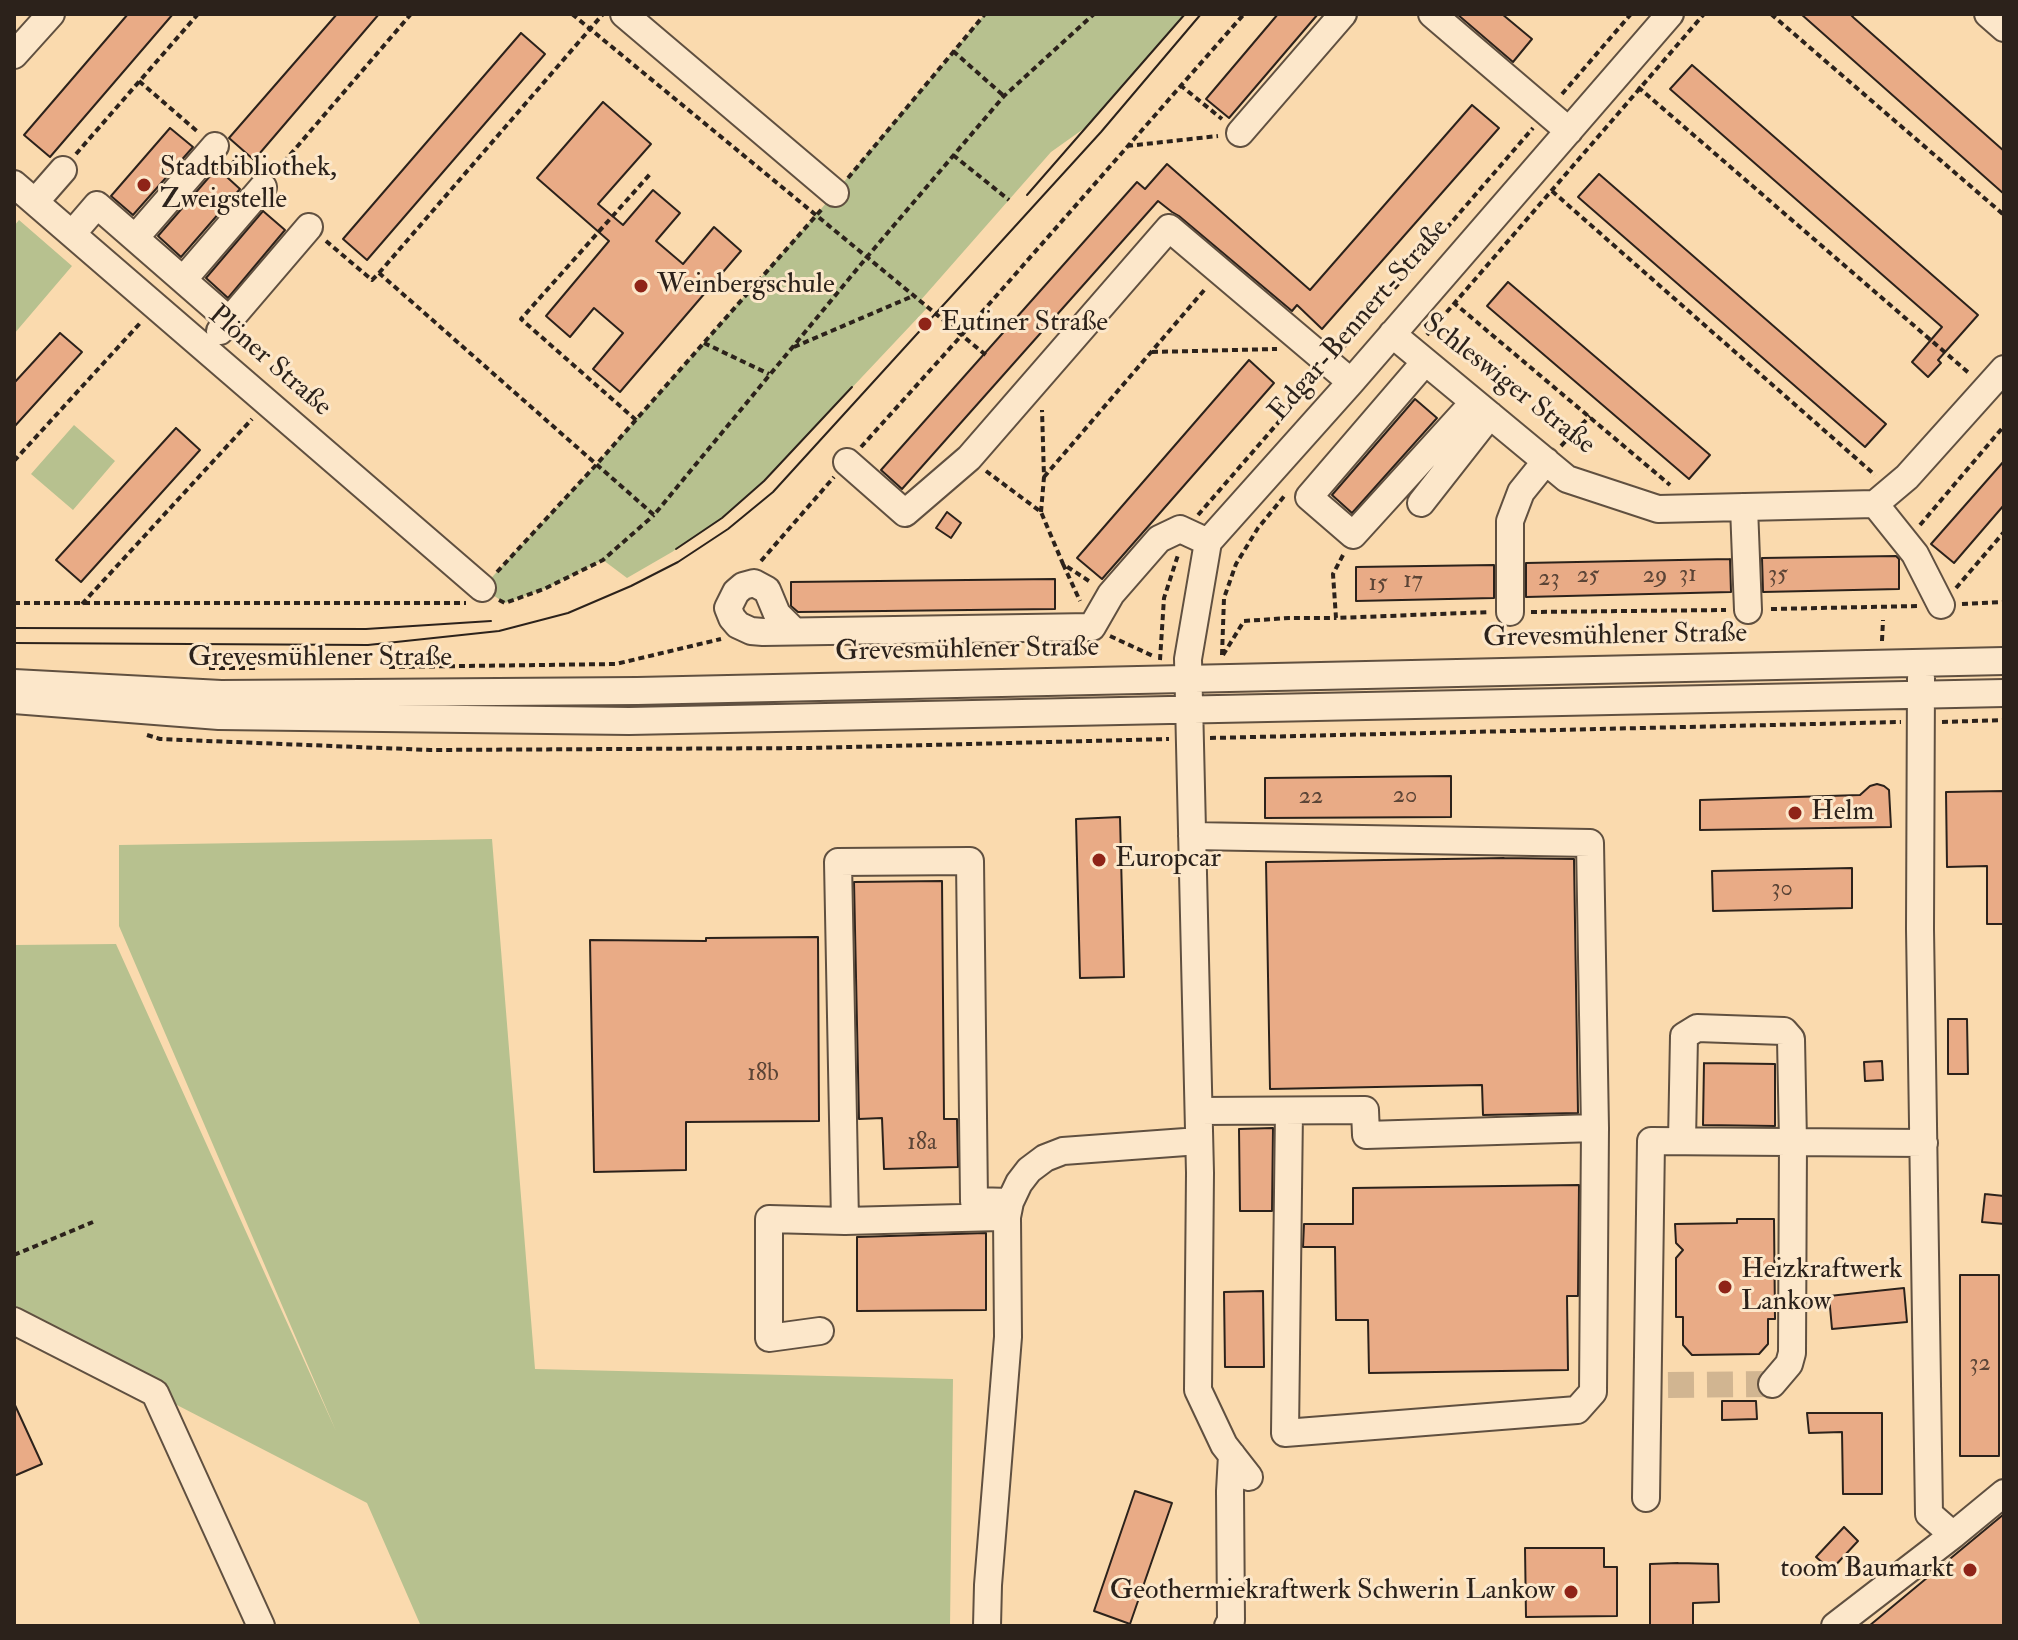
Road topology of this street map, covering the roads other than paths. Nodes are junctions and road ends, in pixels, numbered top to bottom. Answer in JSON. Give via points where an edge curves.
{"nodes":[{"id":1,"x":51,"y":14,"type":"edge"},
{"id":2,"x":624,"y":14,"type":"edge"},
{"id":3,"x":1343,"y":14,"type":"edge"},
{"id":4,"x":1432,"y":14,"type":"edge"},
{"id":5,"x":1670,"y":14,"type":"edge"},
{"id":6,"x":1988,"y":14,"type":"edge"},
{"id":7,"x":2004,"y":28,"type":"edge"},
{"id":8,"x":14,"y":55,"type":"edge"},
{"id":9,"x":1569,"y":131,"type":"junction"},
{"id":10,"x":1240,"y":133,"type":"road end"},
{"id":11,"x":215,"y":146,"type":"road end"},
{"id":12,"x":63,"y":170,"type":"road end"},
{"id":13,"x":14,"y":184,"type":"edge"},
{"id":14,"x":263,"y":187,"type":"road end"},
{"id":15,"x":835,"y":193,"type":"road end"},
{"id":16,"x":35,"y":202,"type":"junction"},
{"id":17,"x":309,"y":227,"type":"road end"},
{"id":18,"x":72,"y":234,"type":"junction"},
{"id":19,"x":135,"y":238,"type":"junction"},
{"id":20,"x":183,"y":280,"type":"junction"},
{"id":21,"x":229,"y":320,"type":"junction"},
{"id":22,"x":1392,"y":334,"type":"junction"},
{"id":23,"x":204,"y":349,"type":"junction"},
{"id":24,"x":1419,"y":356,"type":"junction"},
{"id":25,"x":1995,"y":379,"type":"edge"},
{"id":26,"x":1351,"y":382,"type":"junction"},
{"id":27,"x":1482,"y":408,"type":"junction"},
{"id":28,"x":1546,"y":461,"type":"junction"},
{"id":29,"x":847,"y":462,"type":"road end"},
{"id":30,"x":1884,"y":497,"type":"junction"},
{"id":31,"x":1421,"y":503,"type":"dead end"},
{"id":32,"x":1744,"y":507,"type":"junction"},
{"id":33,"x":1208,"y":542,"type":"junction"},
{"id":34,"x":487,"y":596,"type":"road end"},
{"id":35,"x":1941,"y":605,"type":"road end"},
{"id":36,"x":1748,"y":610,"type":"road end"},
{"id":37,"x":1510,"y":612,"type":"road end"},
{"id":38,"x":794,"y":631,"type":"junction"},
{"id":39,"x":2004,"y":661,"type":"edge"},
{"id":40,"x":1921,"y":662,"type":"junction"},
{"id":41,"x":1188,"y":678,"type":"junction"},
{"id":42,"x":14,"y":683,"type":"edge"},
{"id":43,"x":2004,"y":693,"type":"edge"},
{"id":44,"x":1920,"y":695,"type":"junction"},
{"id":45,"x":14,"y":700,"type":"edge"},
{"id":46,"x":1189,"y":708,"type":"junction"},
{"id":47,"x":1192,"y":836,"type":"junction"},
{"id":48,"x":1199,"y":1111,"type":"junction"},
{"id":49,"x":1289,"y":1111,"type":"junction"},
{"id":50,"x":1595,"y":1128,"type":"junction"},
{"id":51,"x":1199,"y":1141,"type":"junction"},
{"id":52,"x":1682,"y":1141,"type":"junction"},
{"id":53,"x":1793,"y":1142,"type":"junction"},
{"id":54,"x":1924,"y":1143,"type":"junction"},
{"id":55,"x":1009,"y":1210,"type":"junction"},
{"id":56,"x":845,"y":1221,"type":"junction"},
{"id":57,"x":14,"y":1321,"type":"edge"},
{"id":58,"x":820,"y":1331,"type":"dead end"},
{"id":59,"x":1772,"y":1384,"type":"dead end"},
{"id":60,"x":1232,"y":1455,"type":"junction"},
{"id":61,"x":1249,"y":1477,"type":"dead end"},
{"id":62,"x":2004,"y":1493,"type":"edge"},
{"id":63,"x":1646,"y":1498,"type":"dead end"},
{"id":64,"x":1953,"y":1535,"type":"junction"},
{"id":65,"x":261,"y":1626,"type":"edge"},
{"id":66,"x":987,"y":1626,"type":"edge"},
{"id":67,"x":1228,"y":1626,"type":"edge"},
{"id":68,"x":1835,"y":1626,"type":"edge"}],
"edges":[{"from":1,"to":8,"type":"street"},
{"from":2,"to":15,"type":"street"},
{"from":3,"to":10,"type":"street"},
{"from":4,"to":9,"type":"street"},
{"from":5,"to":9,"type":"street","name":"Edgar-Bennert-Straße","via":[[1630,80]]},
{"from":6,"to":7,"type":"street"},
{"from":9,"to":22,"type":"street","name":"Edgar-Bennert-Straße"},
{"from":11,"to":19,"type":"street"},
{"from":12,"to":16,"type":"street"},
{"from":13,"to":16,"type":"street","name":"Plöner Straße"},
{"from":14,"to":20,"type":"street"},
{"from":16,"to":18,"type":"street","name":"Plöner Straße"},
{"from":17,"to":21,"type":"street"},
{"from":18,"to":19,"type":"street","via":[[97,205]]},
{"from":18,"to":23,"type":"street","name":"Plöner Straße"},
{"from":19,"to":20,"type":"street"},
{"from":20,"to":21,"type":"street"},
{"from":21,"to":23,"type":"street"},
{"from":22,"to":24,"type":"street","name":"Schleswiger Straße"},
{"from":22,"to":26,"type":"street","name":"Edgar-Bennert-Straße"},
{"from":23,"to":34,"type":"street","name":"Plöner Straße"},
{"from":24,"to":27,"type":"street","name":"Schleswiger Straße"},
{"from":24,"to":27,"type":"street","via":[[1309,497],[1353,535]]},
{"from":25,"to":30,"type":"street"},
{"from":26,"to":29,"type":"street","via":[[1169,228],[969,458],[905,513]]},
{"from":26,"to":33,"type":"street","name":"Edgar-Bennert-Straße"},
{"from":27,"to":28,"type":"street","name":"Schleswiger Straße"},
{"from":27,"to":31,"type":"street"},
{"from":28,"to":32,"type":"street","name":"Schleswiger Straße","via":[[1567,479],[1658,509]]},
{"from":28,"to":37,"type":"street","via":[[1521,492],[1510,521]]},
{"from":30,"to":32,"type":"street","name":"Schleswiger Straße"},
{"from":30,"to":35,"type":"street"},
{"from":32,"to":36,"type":"street"},
{"from":33,"to":38,"type":"street","via":[[1180,529],[1159,539],[1111,594],[1092,627]]},
{"from":33,"to":41,"type":"street"},
{"from":38,"to":38,"type":"street","via":[[777,614],[767,590],[754,583],[736,592],[728,608],[738,625],[751,631]]},
{"from":39,"to":40,"type":"street","name":"Grevesmühlener Straße"},
{"from":40,"to":41,"type":"street","name":"Grevesmühlener Straße"},
{"from":40,"to":44,"type":"street"},
{"from":41,"to":42,"type":"street","name":"Grevesmühlener Straße","via":[[221,694]]},
{"from":41,"to":46,"type":"street"},
{"from":43,"to":44,"type":"street","name":"Grevesmühlener Straße"},
{"from":44,"to":46,"type":"street","name":"Grevesmühlener Straße"},
{"from":44,"to":54,"type":"street"},
{"from":45,"to":46,"type":"street","name":"Grevesmühlener Straße","via":[[219,716],[629,721]]},
{"from":46,"to":47,"type":"street"},
{"from":47,"to":48,"type":"street"},
{"from":47,"to":50,"type":"street","via":[[1590,843]]},
{"from":48,"to":49,"type":"street"},
{"from":48,"to":51,"type":"street"},
{"from":49,"to":50,"type":"street","via":[[1365,1110],[1366,1135]]},
{"from":49,"to":50,"type":"street","via":[[1285,1433],[1577,1410],[1593,1392]]},
{"from":51,"to":55,"type":"street","via":[[1063,1151],[1029,1170]]},
{"from":51,"to":60,"type":"street","via":[[1198,1390]]},
{"from":52,"to":53,"type":"street"},
{"from":52,"to":53,"type":"street","via":[[1684,1036],[1697,1028],[1784,1031],[1791,1039]]},
{"from":52,"to":63,"type":"street","via":[[1651,1141],[1657,1378]]},
{"from":53,"to":54,"type":"street"},
{"from":53,"to":59,"type":"street","via":[[1792,1353]]},
{"from":54,"to":64,"type":"street","via":[[1929,1514]]},
{"from":55,"to":56,"type":"street"},
{"from":55,"to":56,"type":"street","via":[[974,1201],[970,861],[838,862]]},
{"from":55,"to":66,"type":"street","via":[[1008,1337]]},
{"from":56,"to":58,"type":"street","via":[[769,1219],[769,1338]]},
{"from":57,"to":65,"type":"street","via":[[155,1393]]},
{"from":60,"to":61,"type":"street"},
{"from":60,"to":67,"type":"street"},
{"from":62,"to":64,"type":"street"},
{"from":64,"to":68,"type":"street"}]}
